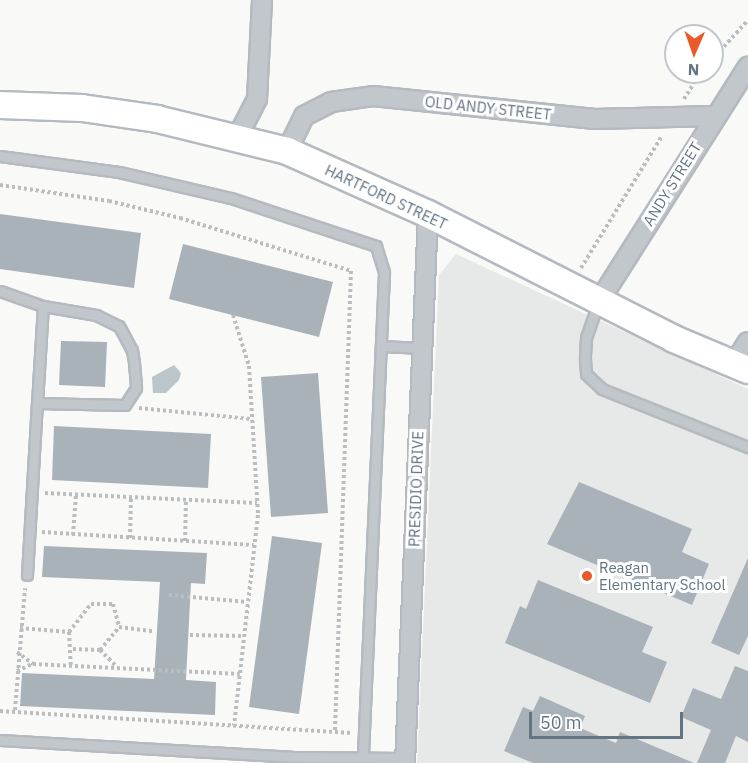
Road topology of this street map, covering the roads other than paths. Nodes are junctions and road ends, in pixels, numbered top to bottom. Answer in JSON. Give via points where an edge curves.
{"nodes":[{"id":1,"x":262,"y":0,"type":"edge"},
{"id":2,"x":748,"y":67,"type":"edge"},
{"id":3,"x":0,"y":105,"type":"edge"},
{"id":4,"x":714,"y":116,"type":"junction"},
{"id":5,"x":238,"y":136,"type":"junction"},
{"id":6,"x":287,"y":151,"type":"junction"},
{"id":7,"x":0,"y":156,"type":"edge"},
{"id":8,"x":428,"y":214,"type":"junction"},
{"id":9,"x":0,"y":291,"type":"edge"},
{"id":10,"x":598,"y":303,"type":"junction"},
{"id":11,"x":44,"y":306,"type":"junction"},
{"id":12,"x":748,"y":342,"type":"edge"},
{"id":13,"x":381,"y":346,"type":"junction"},
{"id":14,"x":422,"y":348,"type":"junction"},
{"id":15,"x":741,"y":367,"type":"edge"},
{"id":16,"x":37,"y":403,"type":"junction"},
{"id":17,"x":748,"y":447,"type":"edge"},
{"id":18,"x":27,"y":575,"type":"road end"},
{"id":19,"x":0,"y":740,"type":"edge"},
{"id":20,"x":363,"y":757,"type":"junction"},
{"id":21,"x":405,"y":760,"type":"edge"}],
"edges":[{"from":1,"to":5,"type":"street","via":[[256,99]]},
{"from":2,"to":4,"type":"street","name":"ANDY STREET"},
{"from":3,"to":5,"type":"street","name":"HARTFORD STREET","via":[[82,108],[157,118]]},
{"from":4,"to":6,"type":"street","name":"OLD ANDY STREET","via":[[595,119],[373,96],[331,102],[304,116]]},
{"from":4,"to":10,"type":"street","name":"ANDY STREET"},
{"from":5,"to":6,"type":"street","name":"HARTFORD STREET"},
{"from":6,"to":8,"type":"street","name":"HARTFORD STREET"},
{"from":7,"to":13,"type":"lane","via":[[119,172],[219,195],[376,246],[384,273]]},
{"from":8,"to":10,"type":"street","name":"HARTFORD STREET"},
{"from":8,"to":14,"type":"street","name":"PRESIDIO DRIVE"},
{"from":9,"to":11,"type":"lane"},
{"from":10,"to":15,"type":"street","name":"HARTFORD STREET"},
{"from":10,"to":17,"type":"lane","via":[[586,337],[586,374],[602,389]]},
{"from":11,"to":16,"type":"lane"},
{"from":11,"to":16,"type":"lane","via":[[113,321],[125,333],[132,350],[135,388],[129,401],[120,406]]},
{"from":12,"to":15,"type":"street"},
{"from":13,"to":14,"type":"lane"},
{"from":13,"to":20,"type":"lane"},
{"from":14,"to":21,"type":"street","name":"PRESIDIO DRIVE"},
{"from":16,"to":18,"type":"lane"},
{"from":19,"to":20,"type":"lane"},
{"from":20,"to":21,"type":"lane"}]}
